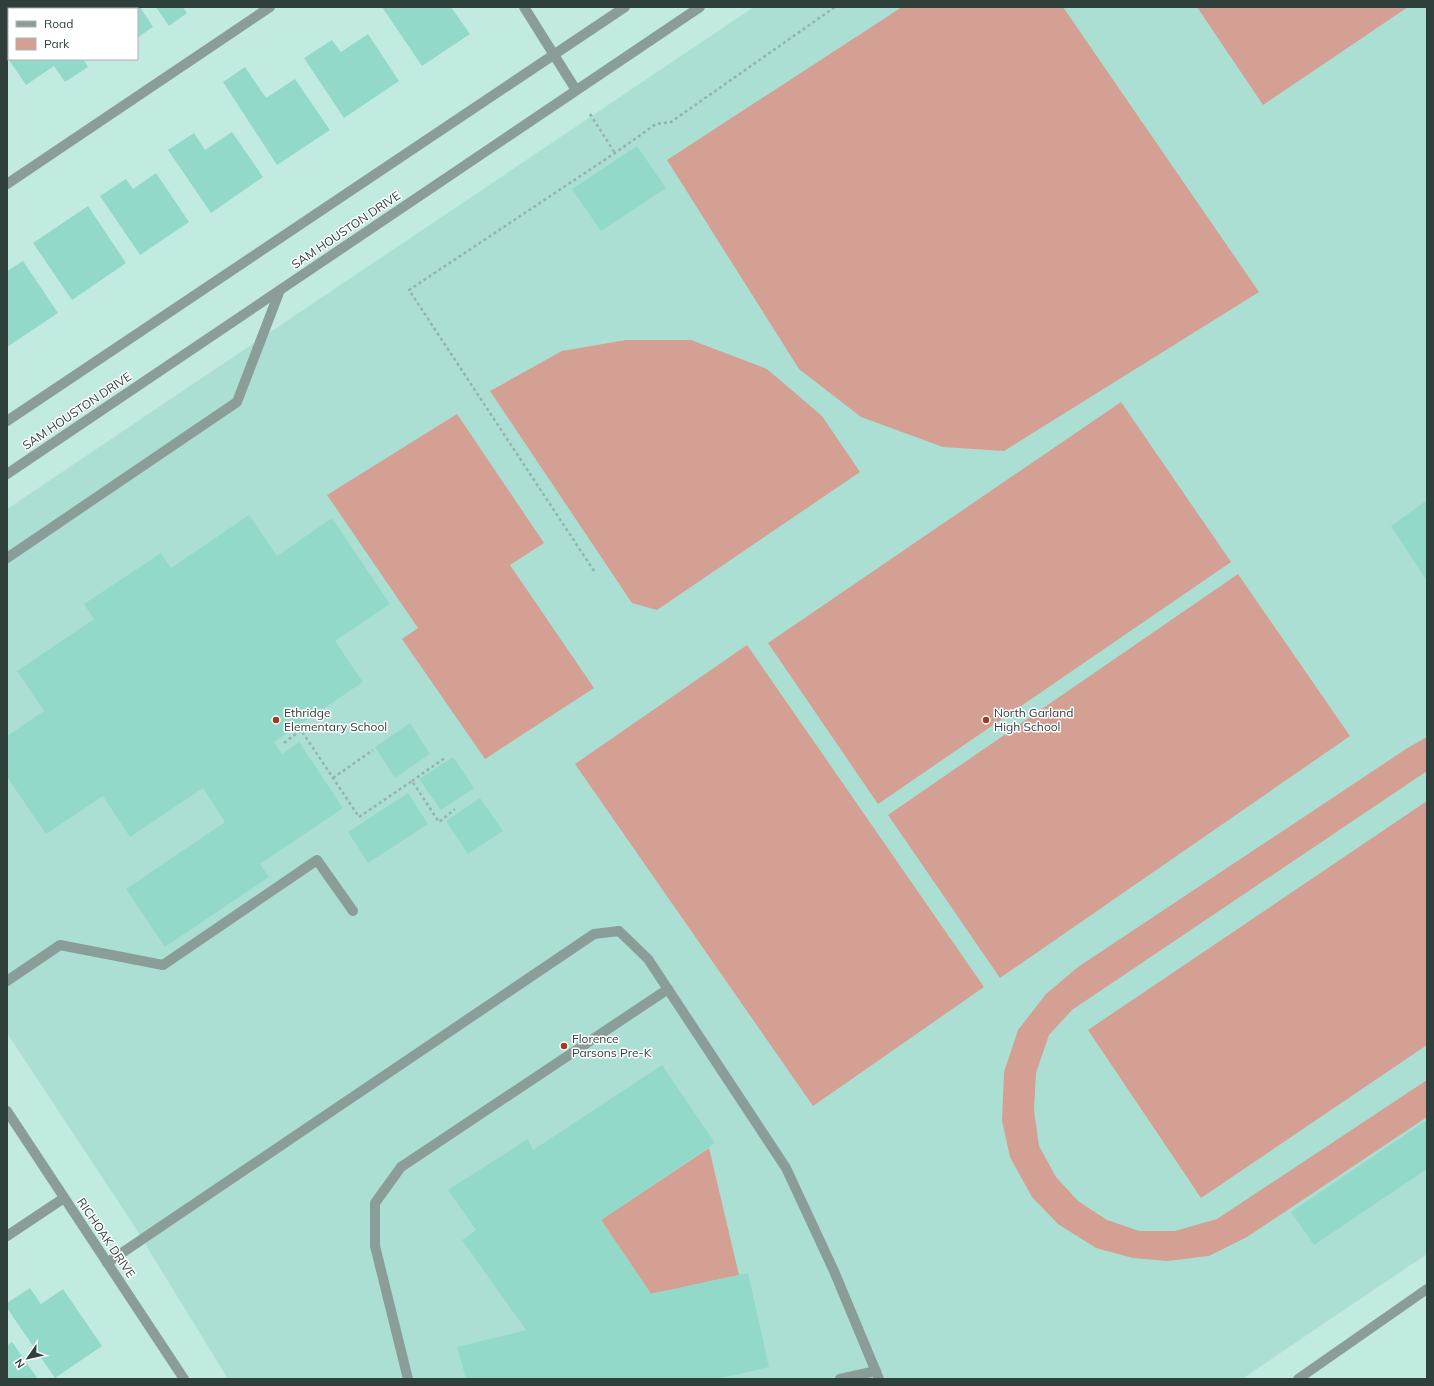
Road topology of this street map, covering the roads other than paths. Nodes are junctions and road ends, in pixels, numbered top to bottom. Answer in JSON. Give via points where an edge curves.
{"nodes":[{"id":1,"x":270,"y":7,"type":"edge"},
{"id":2,"x":524,"y":7,"type":"edge"},
{"id":3,"x":625,"y":7,"type":"edge"},
{"id":4,"x":700,"y":7,"type":"edge"},
{"id":5,"x":554,"y":55,"type":"junction"},
{"id":6,"x":576,"y":90,"type":"junction"},
{"id":7,"x":7,"y":184,"type":"edge"},
{"id":8,"x":280,"y":290,"type":"junction"},
{"id":9,"x":7,"y":421,"type":"edge"},
{"id":10,"x":7,"y":474,"type":"edge"},
{"id":11,"x":7,"y":558,"type":"edge"},
{"id":12,"x":353,"y":911,"type":"dead end"},
{"id":13,"x":7,"y":980,"type":"edge"},
{"id":14,"x":668,"y":989,"type":"junction"},
{"id":15,"x":7,"y":1111,"type":"edge"},
{"id":16,"x":64,"y":1198,"type":"junction"},
{"id":17,"x":7,"y":1236,"type":"edge"},
{"id":18,"x":107,"y":1263,"type":"junction"},
{"id":19,"x":1427,"y":1289,"type":"edge"},
{"id":20,"x":878,"y":1375,"type":"edge"},
{"id":21,"x":180,"y":1377,"type":"edge"},
{"id":22,"x":408,"y":1379,"type":"edge"},
{"id":23,"x":840,"y":1379,"type":"edge"},
{"id":24,"x":1298,"y":1379,"type":"edge"}],
"edges":[{"from":1,"to":7,"type":"street"},
{"from":2,"to":5,"type":"street"},
{"from":3,"to":5,"type":"street"},
{"from":4,"to":6,"type":"street","name":"SAM HOUSTON DRIVE"},
{"from":5,"to":6,"type":"street"},
{"from":5,"to":9,"type":"street"},
{"from":6,"to":8,"type":"street","name":"SAM HOUSTON DRIVE"},
{"from":8,"to":10,"type":"street","name":"SAM HOUSTON DRIVE"},
{"from":8,"to":11,"type":"street","via":[[237,402]]},
{"from":12,"to":13,"type":"street","via":[[317,860],[163,965],[60,944]]},
{"from":14,"to":18,"type":"street","via":[[648,959],[619,931],[594,934]]},
{"from":14,"to":20,"type":"street","via":[[786,1168],[834,1271]]},
{"from":14,"to":22,"type":"street","via":[[401,1167],[374,1203],[375,1246]]},
{"from":15,"to":16,"type":"street","name":"RICHOAK DRIVE"},
{"from":16,"to":17,"type":"street"},
{"from":16,"to":18,"type":"street","name":"RICHOAK DRIVE"},
{"from":18,"to":21,"type":"street","name":"RICHOAK DRIVE"},
{"from":19,"to":24,"type":"street"},
{"from":20,"to":23,"type":"street"}]}
